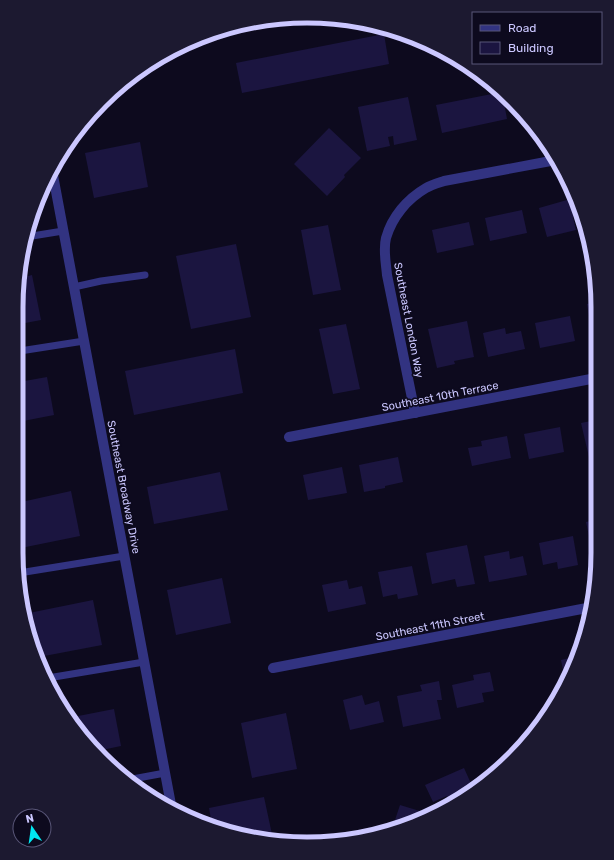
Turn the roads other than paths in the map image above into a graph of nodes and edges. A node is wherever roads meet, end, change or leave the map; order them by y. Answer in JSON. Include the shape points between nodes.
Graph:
{"nodes":[{"id":1,"x":551,"y":161,"type":"edge"},
{"id":2,"x":54,"y":178,"type":"edge"},
{"id":3,"x":63,"y":231,"type":"junction"},
{"id":4,"x":32,"y":236,"type":"edge"},
{"id":5,"x":145,"y":275,"type":"dead end"},
{"id":6,"x":74,"y":287,"type":"junction"},
{"id":7,"x":84,"y":341,"type":"junction"},
{"id":8,"x":23,"y":350,"type":"edge"},
{"id":9,"x":591,"y":379,"type":"edge"},
{"id":10,"x":415,"y":414,"type":"junction"},
{"id":11,"x":289,"y":437,"type":"dead end"},
{"id":12,"x":124,"y":556,"type":"junction"},
{"id":13,"x":24,"y":572,"type":"edge"},
{"id":14,"x":586,"y":608,"type":"edge"},
{"id":15,"x":144,"y":662,"type":"junction"},
{"id":16,"x":273,"y":668,"type":"dead end"},
{"id":17,"x":51,"y":677,"type":"edge"},
{"id":18,"x":165,"y":774,"type":"junction"},
{"id":19,"x":135,"y":779,"type":"edge"},
{"id":20,"x":170,"y":802,"type":"edge"}],
"edges":[{"from":1,"to":10,"type":"street","name":"Southeast London Way","via":[[444,181],[427,187],[410,199],[394,217],[386,238],[385,258]]},
{"from":2,"to":3,"type":"street","name":"Southeast Broadway Drive"},
{"from":3,"to":4,"type":"lane"},
{"from":3,"to":6,"type":"street","name":"Southeast Broadway Drive"},
{"from":5,"to":6,"type":"lane"},
{"from":6,"to":7,"type":"street","name":"Southeast Broadway Drive"},
{"from":7,"to":8,"type":"lane"},
{"from":7,"to":12,"type":"street","name":"Southeast Broadway Drive"},
{"from":9,"to":10,"type":"street","name":"Southeast 10th Terrace"},
{"from":10,"to":11,"type":"street","name":"Southeast 10th Terrace"},
{"from":12,"to":13,"type":"lane"},
{"from":12,"to":15,"type":"street","name":"Southeast Broadway Drive"},
{"from":14,"to":16,"type":"street","name":"Southeast 11th Street"},
{"from":15,"to":17,"type":"lane"},
{"from":15,"to":18,"type":"street","name":"Southeast Broadway Drive"},
{"from":18,"to":19,"type":"lane"},
{"from":18,"to":20,"type":"street","name":"Southeast Broadway Drive"}]}
